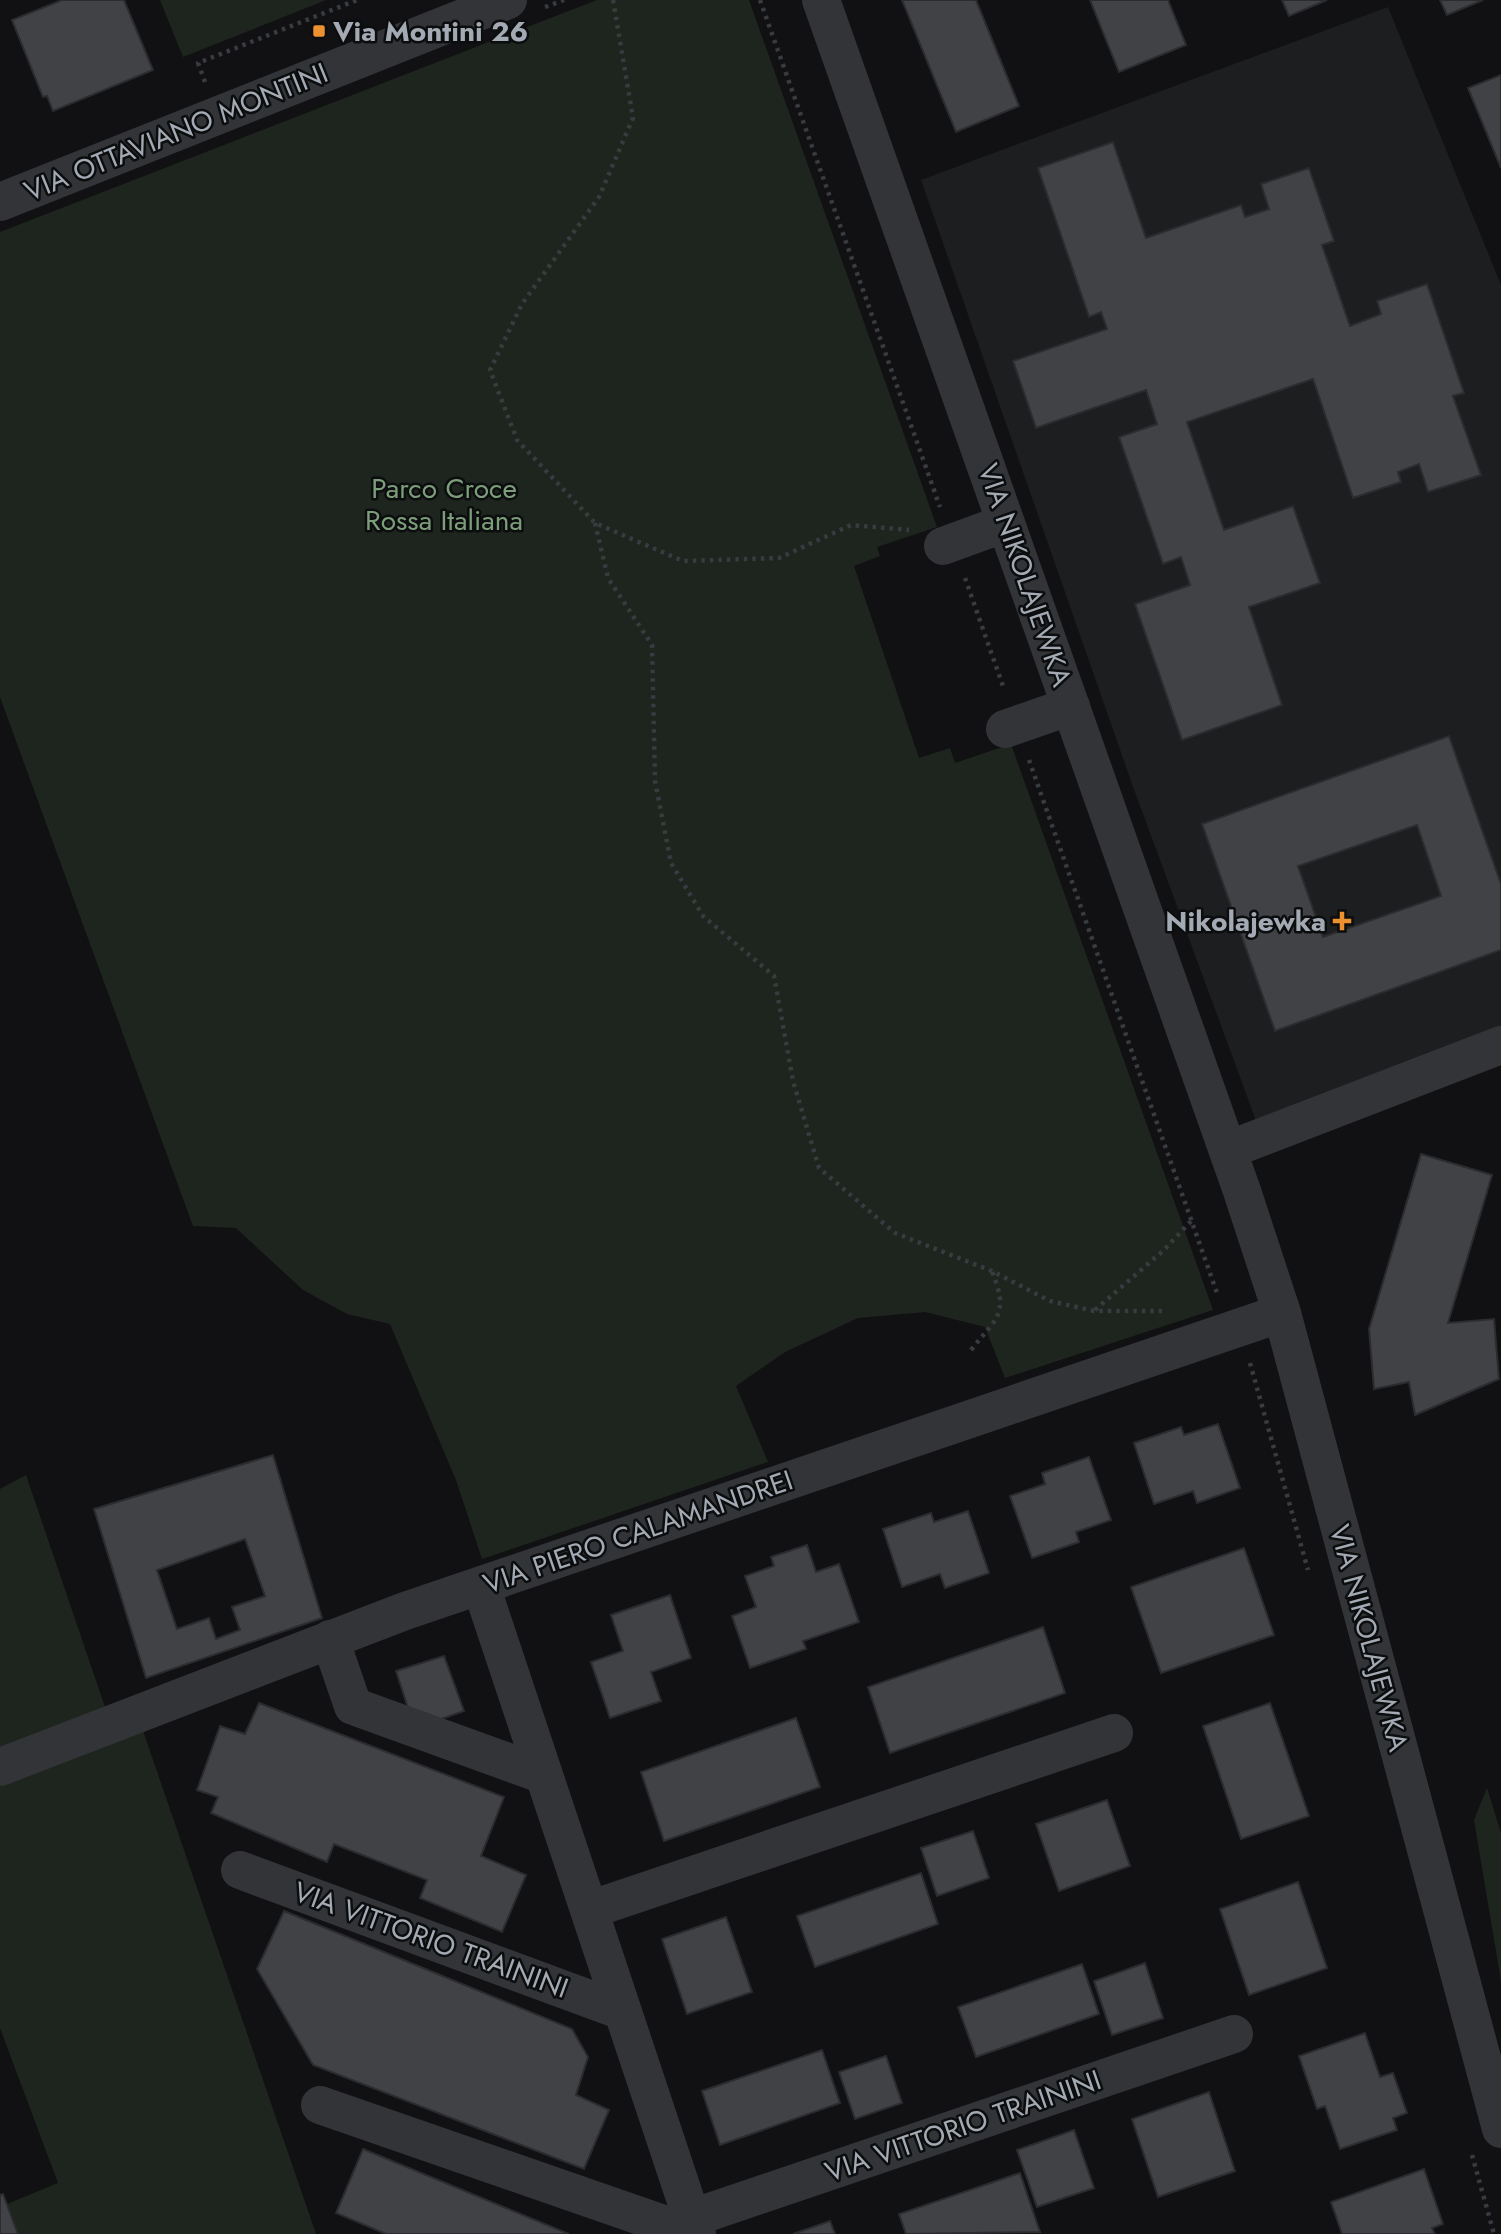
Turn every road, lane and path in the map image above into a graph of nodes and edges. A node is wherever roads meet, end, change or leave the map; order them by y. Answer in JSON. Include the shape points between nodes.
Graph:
{"nodes":[{"id":1,"x":357,"y":0,"type":"edge"},
{"id":2,"x":508,"y":0,"type":"edge"},
{"id":3,"x":613,"y":0,"type":"edge"},
{"id":4,"x":760,"y":0,"type":"edge"},
{"id":5,"x":821,"y":0,"type":"edge"},
{"id":6,"x":193,"y":87,"type":"dead end"},
{"id":7,"x":0,"y":202,"type":"edge"},
{"id":8,"x":595,"y":523,"type":"junction"},
{"id":9,"x":1006,"y":523,"type":"junction"},
{"id":10,"x":946,"y":535,"type":"junction"},
{"id":11,"x":1071,"y":706,"type":"junction"},
{"id":12,"x":1011,"y":727,"type":"junction"},
{"id":13,"x":1501,"y":1045,"type":"edge"},
{"id":14,"x":1228,"y":1150,"type":"junction"},
{"id":15,"x":1191,"y":1220,"type":"junction"},
{"id":16,"x":992,"y":1271,"type":"junction"},
{"id":17,"x":1094,"y":1311,"type":"junction"},
{"id":18,"x":1168,"y":1311,"type":"dead end"},
{"id":19,"x":1282,"y":1313,"type":"junction"},
{"id":20,"x":1228,"y":1331,"type":"junction"},
{"id":21,"x":971,"y":1350,"type":"dead end"},
{"id":22,"x":481,"y":1586,"type":"junction"},
{"id":23,"x":330,"y":1639,"type":"junction"},
{"id":24,"x":1114,"y":1733,"type":"dead end"},
{"id":25,"x":0,"y":1768,"type":"edge"},
{"id":26,"x":544,"y":1775,"type":"junction"},
{"id":27,"x":240,"y":1870,"type":"dead end"},
{"id":28,"x":589,"y":1910,"type":"junction"},
{"id":29,"x":622,"y":2011,"type":"junction"},
{"id":30,"x":1234,"y":2034,"type":"dead end"},
{"id":31,"x":320,"y":2105,"type":"dead end"},
{"id":32,"x":1501,"y":2129,"type":"edge"},
{"id":33,"x":694,"y":2229,"type":"edge"}],
"edges":[{"from":1,"to":6,"type":"path","via":[[198,63],[205,82]]},
{"from":2,"to":7,"type":"street","name":"VIA OTTAVIANO MONTINI"},
{"from":3,"to":8,"type":"path","via":[[633,118],[599,197],[522,304],[490,370],[517,440]]},
{"from":4,"to":10,"type":"path"},
{"from":5,"to":9,"type":"street","name":"VIA NIKOLAJEWKA"},
{"from":8,"to":10,"type":"path","via":[[683,561],[779,558],[851,525]]},
{"from":8,"to":16,"type":"path","via":[[608,578],[652,645],[655,781],[671,863],[703,916],[775,976],[793,1081],[819,1168],[895,1233]]},
{"from":9,"to":10,"type":"street"},
{"from":9,"to":11,"type":"street","name":"VIA NIKOLAJEWKA"},
{"from":10,"to":12,"type":"path"},
{"from":11,"to":12,"type":"street"},
{"from":11,"to":14,"type":"street","name":"VIA NIKOLAJEWKA"},
{"from":12,"to":15,"type":"path"},
{"from":13,"to":14,"type":"street"},
{"from":14,"to":19,"type":"street","name":"VIA NIKOLAJEWKA"},
{"from":15,"to":17,"type":"path"},
{"from":15,"to":20,"type":"path"},
{"from":16,"to":17,"type":"path","via":[[1050,1301]]},
{"from":16,"to":21,"type":"path","via":[[1003,1299],[998,1316]]},
{"from":17,"to":18,"type":"path"},
{"from":19,"to":20,"type":"street","name":"VIA PIERO CALAMANDREI"},
{"from":19,"to":32,"type":"street","name":"VIA NIKOLAJEWKA"},
{"from":20,"to":22,"type":"street","name":"VIA PIERO CALAMANDREI"},
{"from":22,"to":23,"type":"street","name":"VIA PIERO CALAMANDREI"},
{"from":22,"to":26,"type":"street","name":"VIA VITTORIO TRAININI"},
{"from":23,"to":25,"type":"street","name":"VIA PIERO CALAMANDREI"},
{"from":23,"to":26,"type":"street","via":[[353,1706]]},
{"from":24,"to":28,"type":"street"},
{"from":26,"to":28,"type":"street","name":"VIA VITTORIO TRAININI"},
{"from":27,"to":29,"type":"street","name":"VIA VITTORIO TRAININI"},
{"from":28,"to":29,"type":"street","name":"VIA VITTORIO TRAININI"},
{"from":29,"to":33,"type":"street","name":"VIA VITTORIO TRAININI"},
{"from":30,"to":33,"type":"street","name":"VIA VITTORIO TRAININI"},
{"from":31,"to":33,"type":"street"}]}
